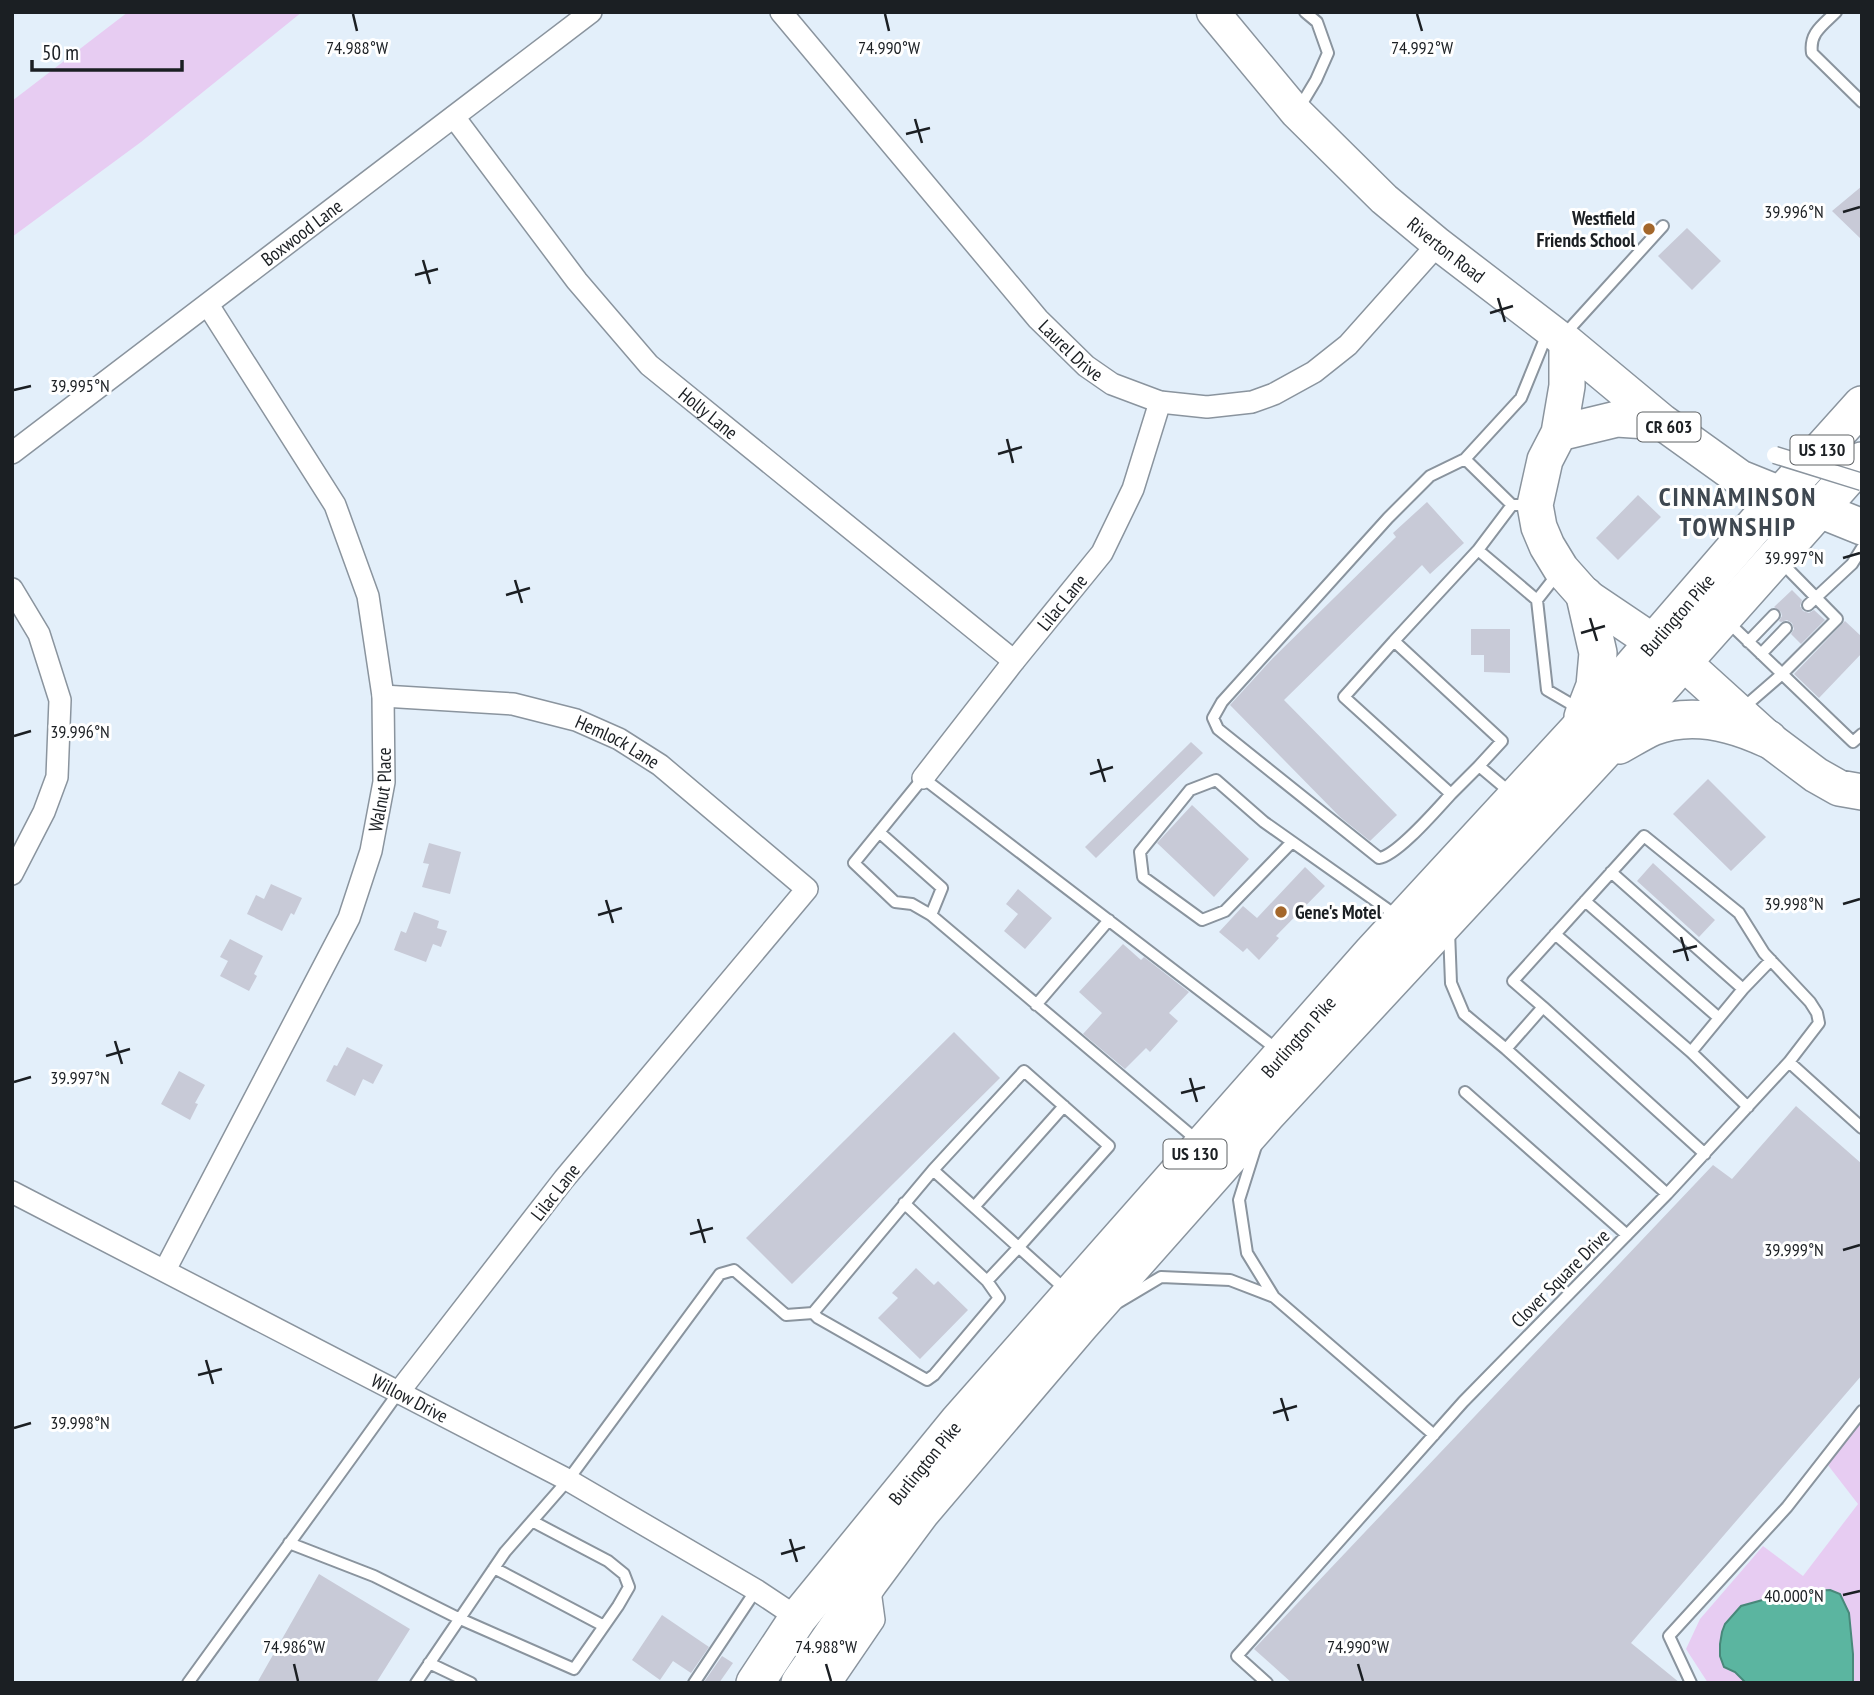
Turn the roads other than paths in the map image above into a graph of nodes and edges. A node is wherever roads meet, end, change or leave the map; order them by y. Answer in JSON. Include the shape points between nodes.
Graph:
{"nodes":[{"id":1,"x":591,"y":12,"type":"edge"},
{"id":2,"x":781,"y":12,"type":"edge"},
{"id":3,"x":1213,"y":12,"type":"edge"},
{"id":4,"x":1305,"y":12,"type":"edge"},
{"id":5,"x":1836,"y":12,"type":"edge"},
{"id":6,"x":1862,"y":102,"type":"edge"},
{"id":7,"x":1296,"y":112,"type":"junction"},
{"id":8,"x":454,"y":117,"type":"junction"},
{"id":9,"x":1663,"y":226,"type":"dead end"},
{"id":10,"x":1438,"y":244,"type":"junction"},
{"id":11,"x":208,"y":306,"type":"junction"},
{"id":12,"x":1559,"y":337,"type":"junction"},
{"id":13,"x":1160,"y":402,"type":"junction"},
{"id":14,"x":1862,"y":405,"type":"edge"},
{"id":15,"x":1662,"y":422,"type":"junction"},
{"id":16,"x":1559,"y":433,"type":"junction"},
{"id":17,"x":12,"y":453,"type":"edge"},
{"id":18,"x":1775,"y":455,"type":"dead end"},
{"id":19,"x":1465,"y":459,"type":"junction"},
{"id":20,"x":1862,"y":461,"type":"edge"},
{"id":21,"x":1862,"y":482,"type":"edge"},
{"id":22,"x":1781,"y":495,"type":"junction"},
{"id":23,"x":1523,"y":505,"type":"junction"},
{"id":24,"x":1819,"y":509,"type":"junction"},
{"id":25,"x":1862,"y":527,"type":"edge"},
{"id":26,"x":1862,"y":548,"type":"edge"},
{"id":27,"x":1478,"y":550,"type":"junction"},
{"id":28,"x":1776,"y":557,"type":"junction"},
{"id":29,"x":1560,"y":569,"type":"junction"},
{"id":30,"x":12,"y":589,"type":"edge"},
{"id":31,"x":1585,"y":596,"type":"junction"},
{"id":32,"x":1537,"y":600,"type":"junction"},
{"id":33,"x":1812,"y":601,"type":"junction"},
{"id":34,"x":1774,"y":615,"type":"dead end"},
{"id":35,"x":1786,"y":628,"type":"dead end"},
{"id":36,"x":1735,"y":630,"type":"junction"},
{"id":37,"x":1394,"y":641,"type":"junction"},
{"id":38,"x":1669,"y":652,"type":"junction"},
{"id":39,"x":1760,"y":654,"type":"junction"},
{"id":40,"x":1014,"y":661,"type":"junction"},
{"id":41,"x":1781,"y":675,"type":"junction"},
{"id":42,"x":383,"y":696,"type":"junction"},
{"id":43,"x":1738,"y":712,"type":"junction"},
{"id":44,"x":1862,"y":734,"type":"edge"},
{"id":45,"x":1768,"y":739,"type":"junction"},
{"id":46,"x":1589,"y":742,"type":"junction"},
{"id":47,"x":1479,"y":766,"type":"junction"},
{"id":48,"x":923,"y":778,"type":"junction"},
{"id":49,"x":1862,"y":792,"type":"edge"},
{"id":50,"x":1451,"y":794,"type":"junction"},
{"id":51,"x":1516,"y":797,"type":"junction"},
{"id":52,"x":879,"y":832,"type":"junction"},
{"id":53,"x":1292,"y":842,"type":"junction"},
{"id":54,"x":1611,"y":872,"type":"junction"},
{"id":55,"x":12,"y":874,"type":"edge"},
{"id":56,"x":807,"y":889,"type":"joint"},
{"id":57,"x":1585,"y":901,"type":"junction"},
{"id":58,"x":931,"y":915,"type":"junction"},
{"id":59,"x":1448,"y":919,"type":"junction"},
{"id":60,"x":1110,"y":920,"type":"junction"},
{"id":61,"x":1402,"y":920,"type":"junction"},
{"id":62,"x":1555,"y":934,"type":"junction"},
{"id":63,"x":1771,"y":960,"type":"junction"},
{"id":64,"x":1743,"y":989,"type":"junction"},
{"id":65,"x":1036,"y":1005,"type":"junction"},
{"id":66,"x":1543,"y":1007,"type":"junction"},
{"id":67,"x":1719,"y":1018,"type":"junction"},
{"id":68,"x":1506,"y":1049,"type":"junction"},
{"id":69,"x":1690,"y":1052,"type":"junction"},
{"id":70,"x":1283,"y":1054,"type":"junction"},
{"id":71,"x":1789,"y":1062,"type":"junction"},
{"id":72,"x":1465,"y":1092,"type":"dead end"},
{"id":73,"x":1064,"y":1106,"type":"junction"},
{"id":74,"x":1748,"y":1107,"type":"junction"},
{"id":75,"x":1266,"y":1115,"type":"junction"},
{"id":76,"x":1862,"y":1128,"type":"edge"},
{"id":77,"x":1203,"y":1145,"type":"junction"},
{"id":78,"x":1705,"y":1154,"type":"junction"},
{"id":79,"x":933,"y":1170,"type":"junction"},
{"id":80,"x":12,"y":1192,"type":"edge"},
{"id":81,"x":1667,"y":1194,"type":"junction"},
{"id":82,"x":904,"y":1203,"type":"junction"},
{"id":83,"x":974,"y":1207,"type":"junction"},
{"id":84,"x":1628,"y":1235,"type":"junction"},
{"id":85,"x":1018,"y":1248,"type":"junction"},
{"id":86,"x":165,"y":1270,"type":"junction"},
{"id":87,"x":987,"y":1281,"type":"junction"},
{"id":88,"x":1274,"y":1297,"type":"junction"},
{"id":89,"x":1075,"y":1310,"type":"junction"},
{"id":90,"x":813,"y":1313,"type":"junction"},
{"id":91,"x":398,"y":1393,"type":"junction"},
{"id":92,"x":1862,"y":1411,"type":"edge"},
{"id":93,"x":1434,"y":1435,"type":"junction"},
{"id":94,"x":568,"y":1480,"type":"junction"},
{"id":95,"x":532,"y":1521,"type":"junction"},
{"id":96,"x":289,"y":1543,"type":"junction"},
{"id":97,"x":494,"y":1568,"type":"junction"},
{"id":98,"x":869,"y":1582,"type":"junction"},
{"id":99,"x":756,"y":1590,"type":"junction"},
{"id":100,"x":458,"y":1618,"type":"junction"},
{"id":101,"x":798,"y":1618,"type":"junction"},
{"id":102,"x":604,"y":1626,"type":"junction"},
{"id":103,"x":429,"y":1662,"type":"junction"},
{"id":104,"x":188,"y":1683,"type":"edge"},
{"id":105,"x":416,"y":1683,"type":"edge"},
{"id":106,"x":471,"y":1683,"type":"edge"},
{"id":107,"x":694,"y":1683,"type":"edge"},
{"id":108,"x":755,"y":1683,"type":"edge"},
{"id":109,"x":800,"y":1683,"type":"edge"},
{"id":110,"x":831,"y":1683,"type":"edge"},
{"id":111,"x":1267,"y":1683,"type":"edge"},
{"id":112,"x":1691,"y":1683,"type":"edge"}],
"edges":[{"from":1,"to":8,"type":"street","name":"Boxwood Lane"},
{"from":2,"to":13,"type":"street","name":"Laurel Drive","via":[[1038,319],[1086,366],[1112,384]]},
{"from":3,"to":7,"type":"main road","name":"Riverton Road","number":"CR 603"},
{"from":4,"to":7,"type":"lane","via":[[1317,22],[1328,53]]},
{"from":5,"to":6,"type":"lane","via":[[1814,33],[1812,53]]},
{"from":7,"to":10,"type":"main road","name":"Riverton Road","number":"CR 603","via":[[1384,199]]},
{"from":8,"to":11,"type":"street","name":"Boxwood Lane"},
{"from":8,"to":40,"type":"street","name":"Holly Lane","via":[[577,281],[649,365]]},
{"from":9,"to":12,"type":"lane"},
{"from":10,"to":12,"type":"main road","name":"Riverton Road","number":"CR 603"},
{"from":10,"to":13,"type":"street","name":"Laurel Drive","via":[[1348,345],[1314,372],[1252,402],[1208,407]]},
{"from":11,"to":17,"type":"street","name":"Boxwood Lane"},
{"from":11,"to":42,"type":"street","name":"Walnut Place","via":[[335,505],[368,596]]},
{"from":12,"to":15,"type":"main road","name":"Riverton Road","number":"CR 603"},
{"from":12,"to":16,"type":"main road","via":[[1567,386]]},
{"from":12,"to":19,"type":"lane","via":[[1521,398]]},
{"from":13,"to":40,"type":"street","name":"Lilac Lane","via":[[1133,489],[1102,553]]},
{"from":14,"to":22,"type":"highway","name":"Burlington Pike","number":"US 130"},
{"from":15,"to":16,"type":"main road","via":[[1617,419]]},
{"from":15,"to":22,"type":"main road","name":"Riverton Road","number":"CR 603","via":[[1740,478]]},
{"from":16,"to":23,"type":"main road"},
{"from":18,"to":21,"type":"street","bridge":true},
{"from":19,"to":23,"type":"lane"},
{"from":19,"to":50,"type":"lane","via":[[1430,477],[1388,519],[1222,702],[1213,718],[1218,729],[1379,858],[1396,850]]},
{"from":20,"to":24,"type":"highway","name":"Burlington Pike","number":"US 130"},
{"from":22,"to":24,"type":"main road","name":"Riverton Road","number":"CR 603"},
{"from":22,"to":38,"type":"highway","name":"Burlington Pike","number":"US 130"},
{"from":23,"to":27,"type":"lane"},
{"from":23,"to":29,"type":"main road"},
{"from":24,"to":25,"type":"main road","name":"Riverton Road","number":"CR 603"},
{"from":24,"to":28,"type":"highway","name":"Burlington Pike","number":"US 130"},
{"from":26,"to":33,"type":"lane","via":[[1852,564]]},
{"from":27,"to":32,"type":"lane"},
{"from":27,"to":37,"type":"lane"},
{"from":28,"to":33,"type":"lane"},
{"from":28,"to":36,"type":"highway","name":"Burlington Pike","number":"US 130"},
{"from":29,"to":31,"type":"main road"},
{"from":29,"to":32,"type":"lane"},
{"from":30,"to":55,"type":"street","via":[[39,634],[60,700],[57,777]]},
{"from":31,"to":38,"type":"main road"},
{"from":31,"to":46,"type":"highway","via":[[1598,653]]},
{"from":32,"to":46,"type":"lane","via":[[1547,690],[1571,705]]},
{"from":33,"to":41,"type":"lane","via":[[1838,619]]},
{"from":34,"to":36,"type":"lane"},
{"from":35,"to":39,"type":"lane"},
{"from":36,"to":38,"type":"highway","name":"Burlington Pike","number":"US 130"},
{"from":36,"to":39,"type":"lane"},
{"from":37,"to":47,"type":"lane","via":[[1502,741]]},
{"from":37,"to":50,"type":"lane","via":[[1344,697]]},
{"from":38,"to":43,"type":"main road"},
{"from":38,"to":46,"type":"highway","name":"Burlington Pike","number":"US 130"},
{"from":39,"to":41,"type":"lane"},
{"from":40,"to":48,"type":"street","name":"Lilac Lane"},
{"from":41,"to":43,"type":"lane"},
{"from":41,"to":44,"type":"lane","via":[[1853,742]]},
{"from":42,"to":56,"type":"street","name":"Hemlock Lane","via":[[513,704],[576,720],[619,739],[660,765]]},
{"from":42,"to":86,"type":"street","name":"Walnut Place","via":[[384,782],[371,851],[349,919]]},
{"from":43,"to":45,"type":"main road"},
{"from":45,"to":46,"type":"highway","via":[[1741,726],[1684,719]]},
{"from":45,"to":49,"type":"main road","via":[[1839,789]]},
{"from":46,"to":51,"type":"highway","name":"Burlington Pike","number":"US 130"},
{"from":46,"to":59,"type":"highway","name":"Burlington Pike","number":"US 130"},
{"from":47,"to":50,"type":"lane"},
{"from":47,"to":51,"type":"lane"},
{"from":48,"to":52,"type":"lane"},
{"from":48,"to":60,"type":"lane"},
{"from":51,"to":61,"type":"highway","name":"Burlington Pike","number":"US 130"},
{"from":52,"to":58,"type":"lane","via":[[942,888]]},
{"from":52,"to":58,"type":"lane","via":[[854,863],[895,901]]},
{"from":53,"to":53,"type":"lane","via":[[1216,780],[1190,790],[1140,852],[1143,877],[1202,920],[1225,911]]},
{"from":53,"to":61,"type":"lane"},
{"from":54,"to":57,"type":"lane"},
{"from":54,"to":63,"type":"lane","via":[[1644,836],[1739,913]]},
{"from":54,"to":64,"type":"lane"},
{"from":56,"to":91,"type":"street","name":"Lilac Lane","via":[[564,1179]]},
{"from":57,"to":62,"type":"lane"},
{"from":57,"to":67,"type":"lane"},
{"from":58,"to":65,"type":"lane"},
{"from":59,"to":68,"type":"lane","via":[[1451,983],[1464,1014]]},
{"from":59,"to":75,"type":"highway","name":"Burlington Pike","number":"US 130"},
{"from":60,"to":65,"type":"lane"},
{"from":60,"to":70,"type":"lane"},
{"from":61,"to":70,"type":"highway","name":"Burlington Pike","number":"US 130"},
{"from":62,"to":66,"type":"lane","via":[[1513,981]]},
{"from":62,"to":69,"type":"lane"},
{"from":63,"to":64,"type":"lane"},
{"from":63,"to":71,"type":"lane","name":"Clover Square Drive","via":[[1810,1002],[1819,1023]]},
{"from":64,"to":67,"type":"lane"},
{"from":65,"to":77,"type":"lane"},
{"from":66,"to":68,"type":"lane"},
{"from":66,"to":78,"type":"lane"},
{"from":67,"to":69,"type":"lane"},
{"from":68,"to":81,"type":"lane"},
{"from":69,"to":74,"type":"lane"},
{"from":70,"to":77,"type":"highway","name":"Burlington Pike","number":"US 130"},
{"from":71,"to":74,"type":"lane","name":"Clover Square Drive"},
{"from":71,"to":76,"type":"lane"},
{"from":72,"to":84,"type":"lane"},
{"from":73,"to":79,"type":"lane","via":[[1024,1071]]},
{"from":73,"to":83,"type":"lane"},
{"from":73,"to":85,"type":"lane","via":[[1110,1146]]},
{"from":74,"to":78,"type":"lane","name":"Clover Square Drive"},
{"from":75,"to":88,"type":"lane","via":[[1239,1200],[1247,1253]]},
{"from":75,"to":89,"type":"highway","name":"Burlington Pike","number":"US 130"},
{"from":77,"to":89,"type":"highway","name":"Burlington Pike","number":"US 130"},
{"from":78,"to":81,"type":"lane","name":"Clover Square Drive"},
{"from":79,"to":82,"type":"lane"},
{"from":79,"to":83,"type":"lane"},
{"from":80,"to":86,"type":"street","name":"Willow Drive"},
{"from":81,"to":84,"type":"lane","name":"Clover Square Drive"},
{"from":82,"to":87,"type":"lane"},
{"from":82,"to":90,"type":"lane"},
{"from":83,"to":85,"type":"lane"},
{"from":84,"to":93,"type":"lane","name":"Clover Square Drive"},
{"from":85,"to":87,"type":"lane"},
{"from":85,"to":89,"type":"lane"},
{"from":86,"to":91,"type":"street","name":"Willow Drive"},
{"from":87,"to":90,"type":"lane","via":[[999,1298],[927,1380]]},
{"from":88,"to":89,"type":"lane","via":[[1230,1280],[1161,1278]]},
{"from":88,"to":93,"type":"lane"},
{"from":89,"to":98,"type":"highway","name":"Burlington Pike","number":"US 130"},
{"from":89,"to":101,"type":"highway","name":"Burlington Pike","number":"US 130","via":[[951,1431]]},
{"from":90,"to":94,"type":"lane","via":[[786,1315],[734,1270],[720,1274]]},
{"from":91,"to":94,"type":"street","name":"Willow Drive"},
{"from":91,"to":96,"type":"lane","name":"Lilac Lane"},
{"from":92,"to":112,"type":"lane","via":[[1787,1507],[1669,1636]]},
{"from":93,"to":111,"type":"lane","name":"Clover Square Drive","via":[[1237,1656]]},
{"from":94,"to":95,"type":"lane"},
{"from":94,"to":99,"type":"street","name":"Willow Drive"},
{"from":95,"to":97,"type":"lane"},
{"from":95,"to":102,"type":"lane","via":[[624,1574],[629,1587]]},
{"from":96,"to":100,"type":"lane","via":[[374,1576]]},
{"from":96,"to":104,"type":"lane","name":"Lilac Lane"},
{"from":97,"to":100,"type":"lane"},
{"from":97,"to":102,"type":"lane"},
{"from":98,"to":109,"type":"highway","name":"Burlington Pike","number":"US 130"},
{"from":98,"to":110,"type":"street","via":[[874,1620]]},
{"from":99,"to":101,"type":"street","name":"Willow Drive"},
{"from":99,"to":107,"type":"lane"},
{"from":100,"to":102,"type":"lane","via":[[574,1669]]},
{"from":100,"to":103,"type":"lane"},
{"from":101,"to":108,"type":"highway","name":"Burlington Pike","number":"US 130"},
{"from":103,"to":105,"type":"lane"},
{"from":103,"to":106,"type":"lane"}]}
